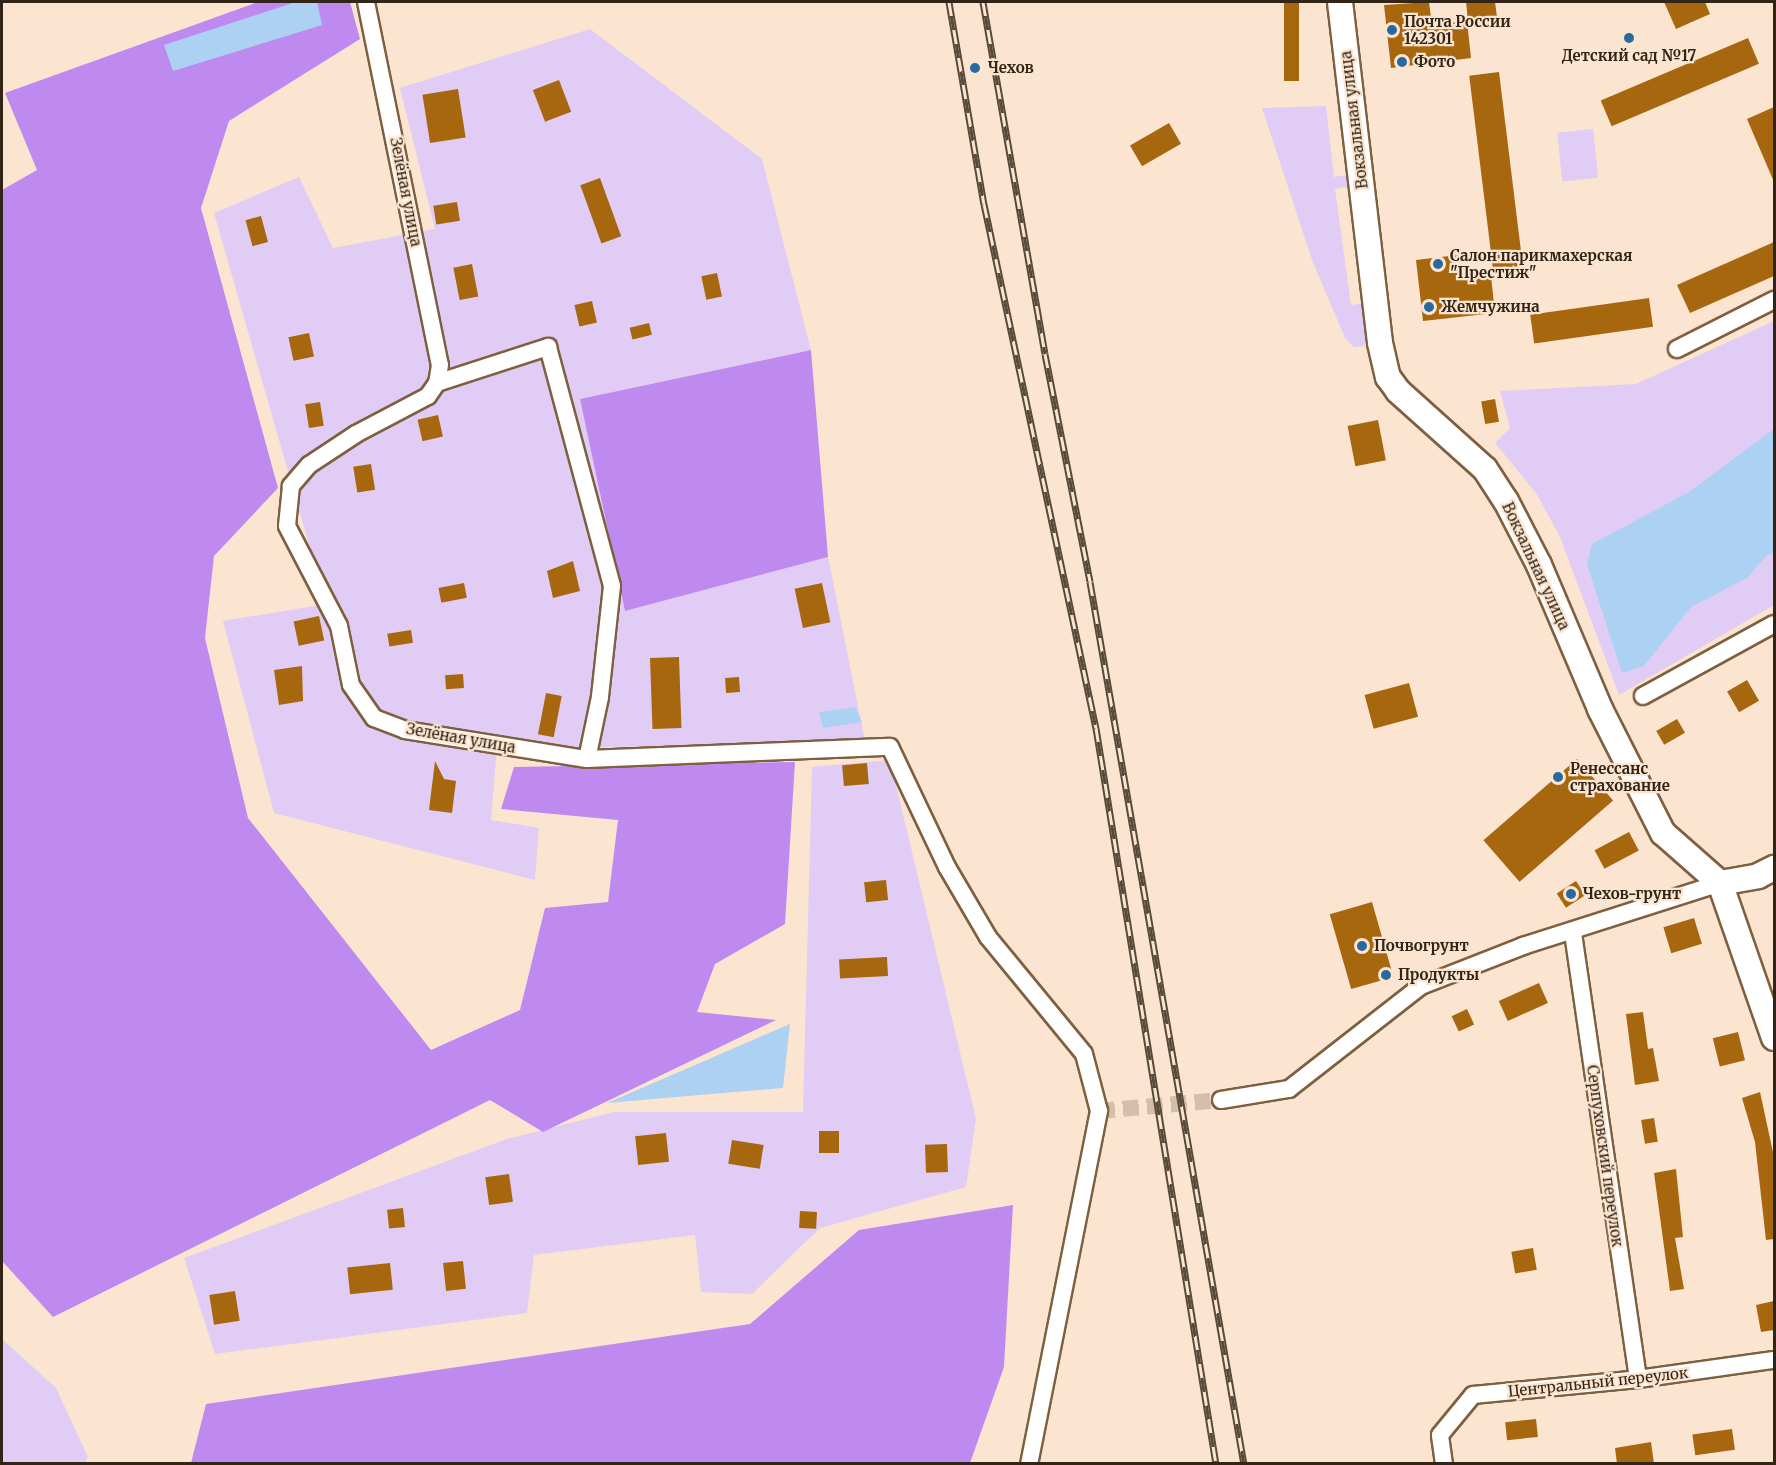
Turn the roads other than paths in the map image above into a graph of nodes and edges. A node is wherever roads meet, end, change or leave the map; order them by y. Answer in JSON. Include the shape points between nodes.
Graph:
{"nodes":[{"id":1,"x":366,"y":2,"type":"edge"},
{"id":2,"x":1340,"y":2,"type":"edge"},
{"id":3,"x":1774,"y":300,"type":"edge"},
{"id":4,"x":1677,"y":349,"type":"dead end"},
{"id":5,"x":437,"y":383,"type":"junction"},
{"id":6,"x":1774,"y":624,"type":"edge"},
{"id":7,"x":1643,"y":696,"type":"dead end"},
{"id":8,"x":587,"y":759,"type":"junction"},
{"id":9,"x":1774,"y":868,"type":"edge"},
{"id":10,"x":1720,"y":883,"type":"junction"},
{"id":11,"x":1573,"y":933,"type":"junction"},
{"id":12,"x":1774,"y":1038,"type":"edge"},
{"id":13,"x":1221,"y":1100,"type":"tunnel mouth"},
{"id":14,"x":1774,"y":1360,"type":"edge"},
{"id":15,"x":1638,"y":1379,"type":"junction"},
{"id":16,"x":1029,"y":1464,"type":"edge"},
{"id":17,"x":1444,"y":1464,"type":"edge"}],
"edges":[{"from":1,"to":5,"type":"street","name":"Зелёная улица","via":[[440,365]]},
{"from":2,"to":10,"type":"street","name":"Вокзальная улица","via":[[1380,343],[1388,377],[1398,391],[1485,469],[1506,501],[1539,565],[1600,710],[1663,832]]},
{"from":3,"to":4,"type":"street"},
{"from":5,"to":8,"type":"street","name":"Зелёная улица","via":[[548,347],[612,586],[600,697]]},
{"from":5,"to":8,"type":"street","name":"Зелёная улица","via":[[428,396],[356,434],[309,465],[291,486],[288,526],[339,626],[351,685],[374,718],[405,730]]},
{"from":6,"to":7,"type":"street"},
{"from":8,"to":16,"type":"street","name":"Зелёная улица","via":[[890,747],[947,867],[988,937],[1084,1053],[1099,1111]]},
{"from":9,"to":10,"type":"street","via":[[1758,876]]},
{"from":10,"to":11,"type":"street"},
{"from":10,"to":12,"type":"street"},
{"from":11,"to":13,"type":"street","via":[[1523,946],[1421,986],[1290,1089]]},
{"from":11,"to":15,"type":"street","name":"Серпуховский переулок"},
{"from":14,"to":15,"type":"street","name":"Центральный переулок"},
{"from":15,"to":17,"type":"street","name":"Центральный переулок","via":[[1473,1395],[1440,1435]]}]}
